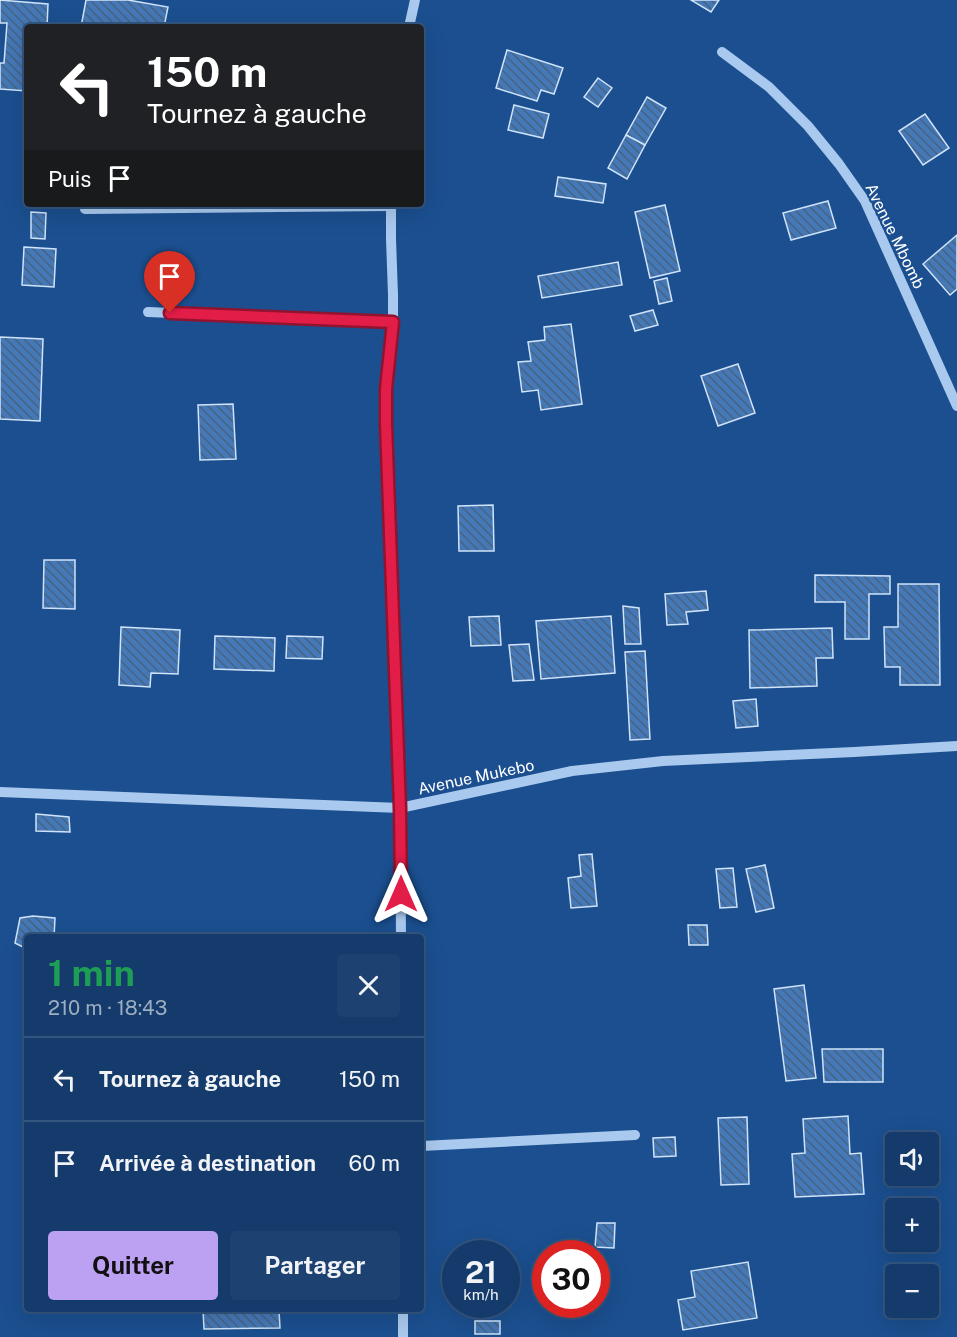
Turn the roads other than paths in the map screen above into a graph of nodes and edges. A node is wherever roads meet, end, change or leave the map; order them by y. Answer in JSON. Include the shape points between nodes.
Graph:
{"nodes":[{"id":1,"x":415,"y":0,"type":"edge"},
{"id":2,"x":410,"y":24,"type":"edge"},
{"id":3,"x":722,"y":52,"type":"dead end"},
{"id":4,"x":238,"y":207,"type":"edge"},
{"id":5,"x":391,"y":207,"type":"edge"},
{"id":6,"x":85,"y":209,"type":"dead end"},
{"id":7,"x":148,"y":312,"type":"dead end"},
{"id":8,"x":393,"y":322,"type":"junction"},
{"id":9,"x":957,"y":406,"type":"edge"},
{"id":10,"x":957,"y":746,"type":"edge"},
{"id":11,"x":0,"y":792,"type":"edge"},
{"id":12,"x":400,"y":808,"type":"junction"},
{"id":13,"x":401,"y":934,"type":"edge"},
{"id":14,"x":635,"y":1135,"type":"dead end"},
{"id":15,"x":424,"y":1146,"type":"edge"},
{"id":16,"x":403,"y":1312,"type":"edge"},
{"id":17,"x":403,"y":1337,"type":"edge"}],
"edges":[{"from":1,"to":2,"type":"street"},
{"from":3,"to":9,"type":"street","name":"Avenue Mbomb","via":[[769,87],[808,126],[865,201]]},
{"from":4,"to":6,"type":"street"},
{"from":5,"to":8,"type":"street"},
{"from":7,"to":8,"type":"street"},
{"from":8,"to":12,"type":"street","via":[[386,424]]},
{"from":10,"to":12,"type":"street","name":"Avenue Mukebo","via":[[663,761],[572,771]]},
{"from":11,"to":12,"type":"street","name":"Avenue Mukebo"},
{"from":12,"to":13,"type":"street"},
{"from":14,"to":15,"type":"street"},
{"from":16,"to":17,"type":"street"}]}
